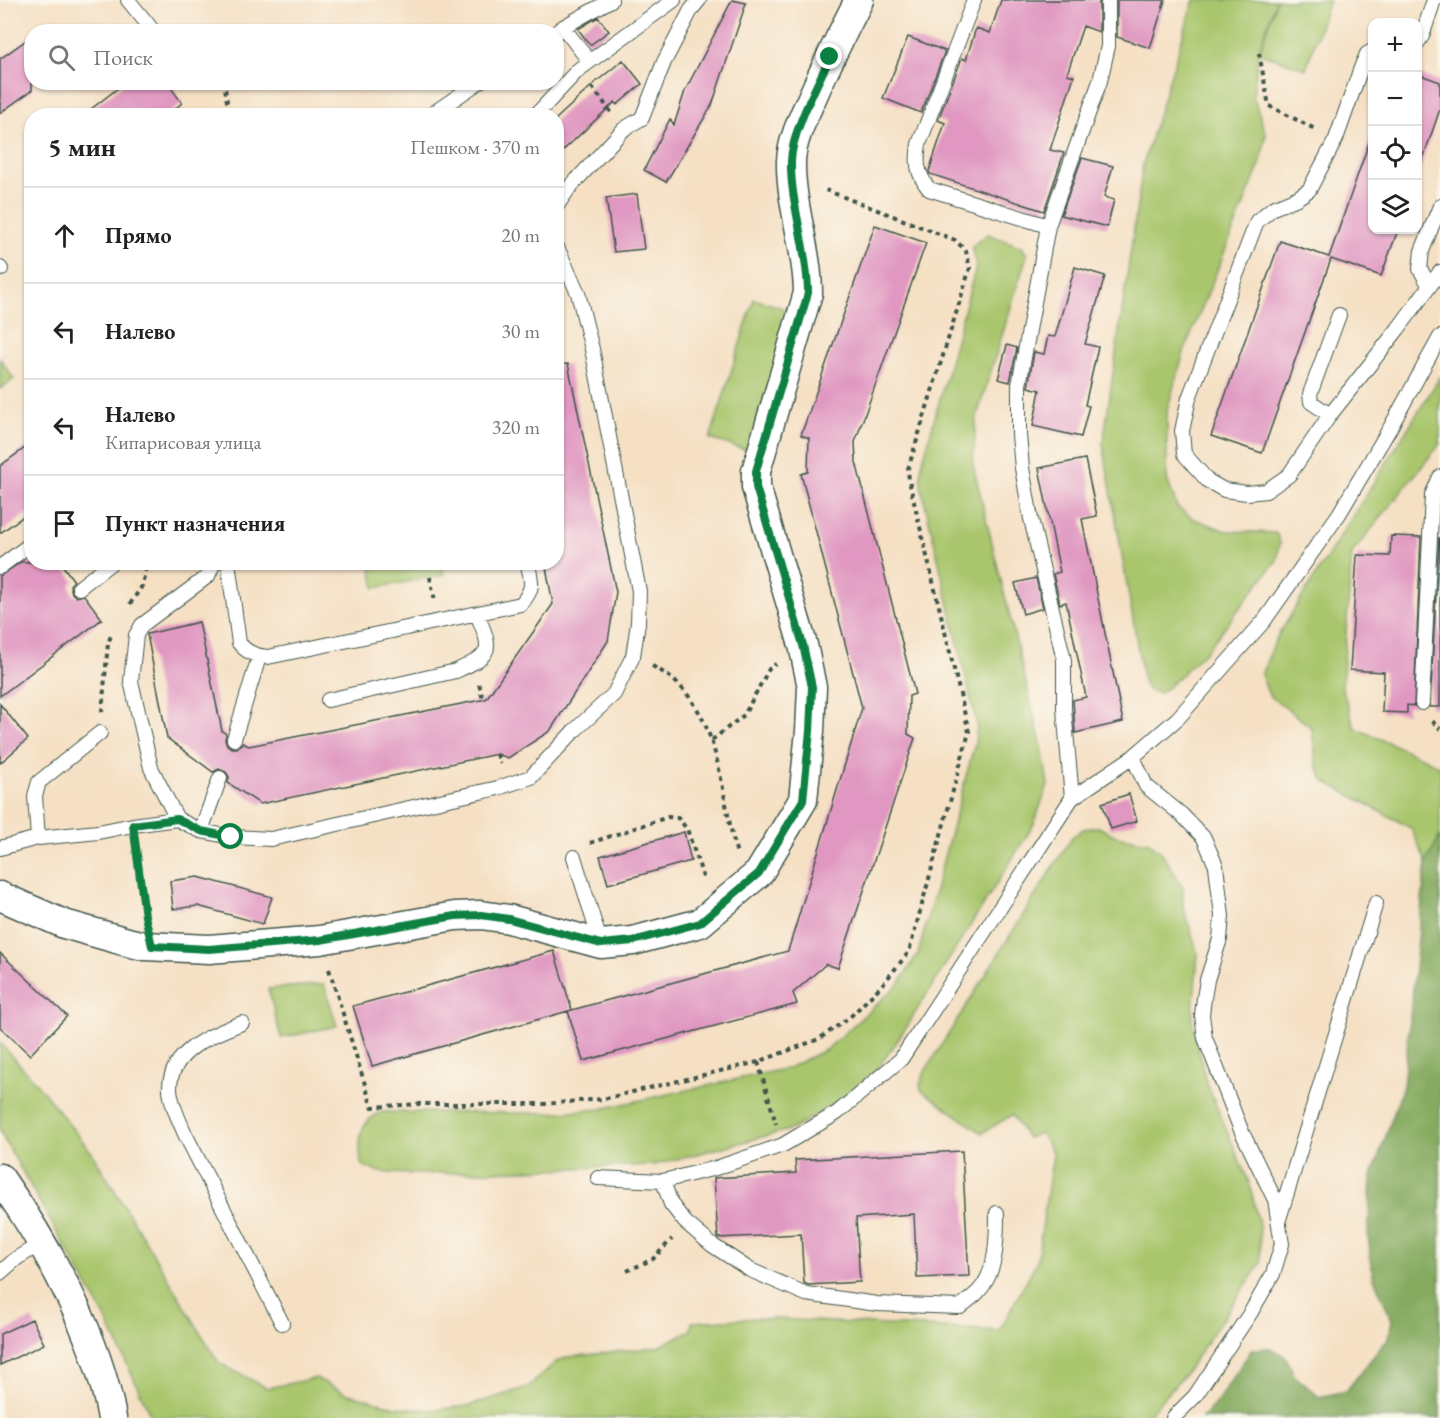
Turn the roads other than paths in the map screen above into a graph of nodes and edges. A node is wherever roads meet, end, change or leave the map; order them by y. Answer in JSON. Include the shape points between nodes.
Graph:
{"nodes":[{"id":1,"x":128,"y":0,"type":"edge"},
{"id":2,"x":611,"y":0,"type":"edge"},
{"id":3,"x":674,"y":0,"type":"edge"},
{"id":4,"x":699,"y":0,"type":"edge"},
{"id":5,"x":859,"y":0,"type":"edge"},
{"id":6,"x":974,"y":0,"type":"edge"},
{"id":7,"x":1108,"y":0,"type":"edge"},
{"id":8,"x":1434,"y":0,"type":"edge"},
{"id":9,"x":147,"y":24,"type":"edge"},
{"id":10,"x":564,"y":27,"type":"edge"},
{"id":11,"x":564,"y":35,"type":"edge"},
{"id":12,"x":1422,"y":36,"type":"edge"},
{"id":13,"x":1368,"y":53,"type":"edge"},
{"id":14,"x":584,"y":65,"type":"junction"},
{"id":15,"x":564,"y":86,"type":"edge"},
{"id":16,"x":468,"y":90,"type":"edge"},
{"id":17,"x":560,"y":90,"type":"edge"},
{"id":18,"x":441,"y":108,"type":"edge"},
{"id":19,"x":543,"y":108,"type":"edge"},
{"id":20,"x":564,"y":195,"type":"edge"},
{"id":21,"x":1440,"y":206,"type":"edge"},
{"id":22,"x":1048,"y":226,"type":"junction"},
{"id":23,"x":564,"y":262,"type":"edge"},
{"id":24,"x":1440,"y":272,"type":"edge"},
{"id":25,"x":1429,"y":285,"type":"junction"},
{"id":26,"x":1339,"y":315,"type":"dead end"},
{"id":27,"x":1440,"y":337,"type":"edge"},
{"id":28,"x":1330,"y":415,"type":"junction"},
{"id":29,"x":1440,"y":477,"type":"edge"},
{"id":30,"x":24,"y":549,"type":"edge"},
{"id":31,"x":0,"y":567,"type":"edge"},
{"id":32,"x":102,"y":570,"type":"edge"},
{"id":33,"x":211,"y":570,"type":"edge"},
{"id":34,"x":229,"y":570,"type":"edge"},
{"id":35,"x":529,"y":570,"type":"edge"},
{"id":36,"x":79,"y":588,"type":"dead end"},
{"id":37,"x":477,"y":614,"type":"junction"},
{"id":38,"x":259,"y":657,"type":"junction"},
{"id":39,"x":328,"y":700,"type":"dead end"},
{"id":40,"x":1422,"y":703,"type":"dead end"},
{"id":41,"x":100,"y":733,"type":"dead end"},
{"id":42,"x":234,"y":739,"type":"dead end"},
{"id":43,"x":1133,"y":757,"type":"junction"},
{"id":44,"x":220,"y":778,"type":"dead end"},
{"id":45,"x":1072,"y":798,"type":"junction"},
{"id":46,"x":177,"y":819,"type":"junction"},
{"id":47,"x":201,"y":831,"type":"junction"},
{"id":48,"x":38,"y":838,"type":"junction"},
{"id":49,"x":0,"y":848,"type":"edge"},
{"id":50,"x":574,"y":857,"type":"road end"},
{"id":51,"x":0,"y":896,"type":"edge"},
{"id":52,"x":1376,"y":903,"type":"dead end"},
{"id":53,"x":601,"y":944,"type":"junction"},
{"id":54,"x":242,"y":1023,"type":"dead end"},
{"id":55,"x":597,"y":1178,"type":"dead end"},
{"id":56,"x":663,"y":1181,"type":"junction"},
{"id":57,"x":2,"y":1186,"type":"edge"},
{"id":58,"x":997,"y":1213,"type":"dead end"},
{"id":59,"x":1278,"y":1221,"type":"junction"},
{"id":60,"x":42,"y":1243,"type":"junction"},
{"id":61,"x":0,"y":1273,"type":"edge"},
{"id":62,"x":282,"y":1323,"type":"dead end"},
{"id":63,"x":112,"y":1418,"type":"edge"},
{"id":64,"x":1173,"y":1418,"type":"edge"}],
"edges":[{"from":1,"to":9,"type":"lane"},
{"from":2,"to":10,"type":"lane"},
{"from":3,"to":14,"type":"lane"},
{"from":4,"to":20,"type":"lane","via":[[664,62],[642,118],[624,129]]},
{"from":5,"to":53,"type":"street","via":[[799,127],[791,159],[808,293],[756,471],[756,487],[812,687],[803,800],[759,873],[700,923],[633,941]]},
{"from":6,"to":22,"type":"lane","via":[[919,144],[917,169],[928,189]]},
{"from":7,"to":22,"type":"lane","via":[[1108,46],[1100,81]]},
{"from":8,"to":12,"type":"lane"},
{"from":11,"to":14,"type":"lane"},
{"from":13,"to":28,"type":"lane","via":[[1331,149],[1309,190],[1257,221],[1189,398],[1182,430],[1184,454],[1208,480],[1224,490],[1266,491],[1289,475]]},
{"from":14,"to":15,"type":"lane"},
{"from":16,"to":18,"type":"lane"},
{"from":17,"to":19,"type":"lane"},
{"from":21,"to":25,"type":"lane","via":[[1422,251],[1420,269]]},
{"from":22,"to":45,"type":"lane","via":[[1019,385],[1019,435],[1031,519],[1064,660]]},
{"from":23,"to":47,"type":"lane","via":[[578,293],[592,349],[639,591],[633,656],[614,694],[531,777],[498,788],[271,839]]},
{"from":24,"to":25,"type":"lane"},
{"from":25,"to":28,"type":"lane"},
{"from":26,"to":28,"type":"lane","via":[[1310,394],[1311,402]]},
{"from":27,"to":43,"type":"lane","via":[[1339,514],[1264,621],[1178,718]]},
{"from":29,"to":40,"type":"lane","via":[[1432,495]]},
{"from":30,"to":31,"type":"lane"},
{"from":32,"to":36,"type":"lane"},
{"from":33,"to":46,"type":"lane","via":[[208,576],[141,625],[133,650],[131,681],[151,768]]},
{"from":34,"to":38,"type":"lane","via":[[239,643]]},
{"from":35,"to":37,"type":"lane","via":[[532,584],[521,603]]},
{"from":37,"to":38,"type":"lane"},
{"from":37,"to":39,"type":"lane","via":[[488,639],[484,656],[474,663],[456,671]]},
{"from":38,"to":42,"type":"lane"},
{"from":41,"to":48,"type":"lane","via":[[39,782],[34,796]]},
{"from":43,"to":45,"type":"lane"},
{"from":43,"to":59,"type":"lane","via":[[1146,786],[1204,838],[1216,866],[1222,916],[1220,939],[1203,998],[1205,1038],[1241,1130],[1275,1200]]},
{"from":44,"to":47,"type":"lane"},
{"from":45,"to":56,"type":"lane","via":[[901,1059],[837,1113],[783,1145]]},
{"from":46,"to":47,"type":"lane"},
{"from":46,"to":48,"type":"lane"},
{"from":48,"to":49,"type":"lane"},
{"from":50,"to":53,"type":"lane"},
{"from":51,"to":53,"type":"street","via":[[64,924],[149,946],[209,949],[320,940],[455,916],[481,915]]},
{"from":52,"to":59,"type":"lane"},
{"from":54,"to":62,"type":"lane","via":[[189,1049],[172,1072],[170,1089],[185,1134]]},
{"from":55,"to":56,"type":"lane"},
{"from":56,"to":58,"type":"lane","via":[[671,1204],[685,1222],[742,1266],[806,1294],[877,1304],[960,1307],[980,1290],[991,1270]]},
{"from":57,"to":60,"type":"street"},
{"from":59,"to":64,"type":"lane","via":[[1282,1244],[1273,1274],[1195,1396]]},
{"from":60,"to":61,"type":"lane"},
{"from":60,"to":63,"type":"street","via":[[88,1333]]}]}
